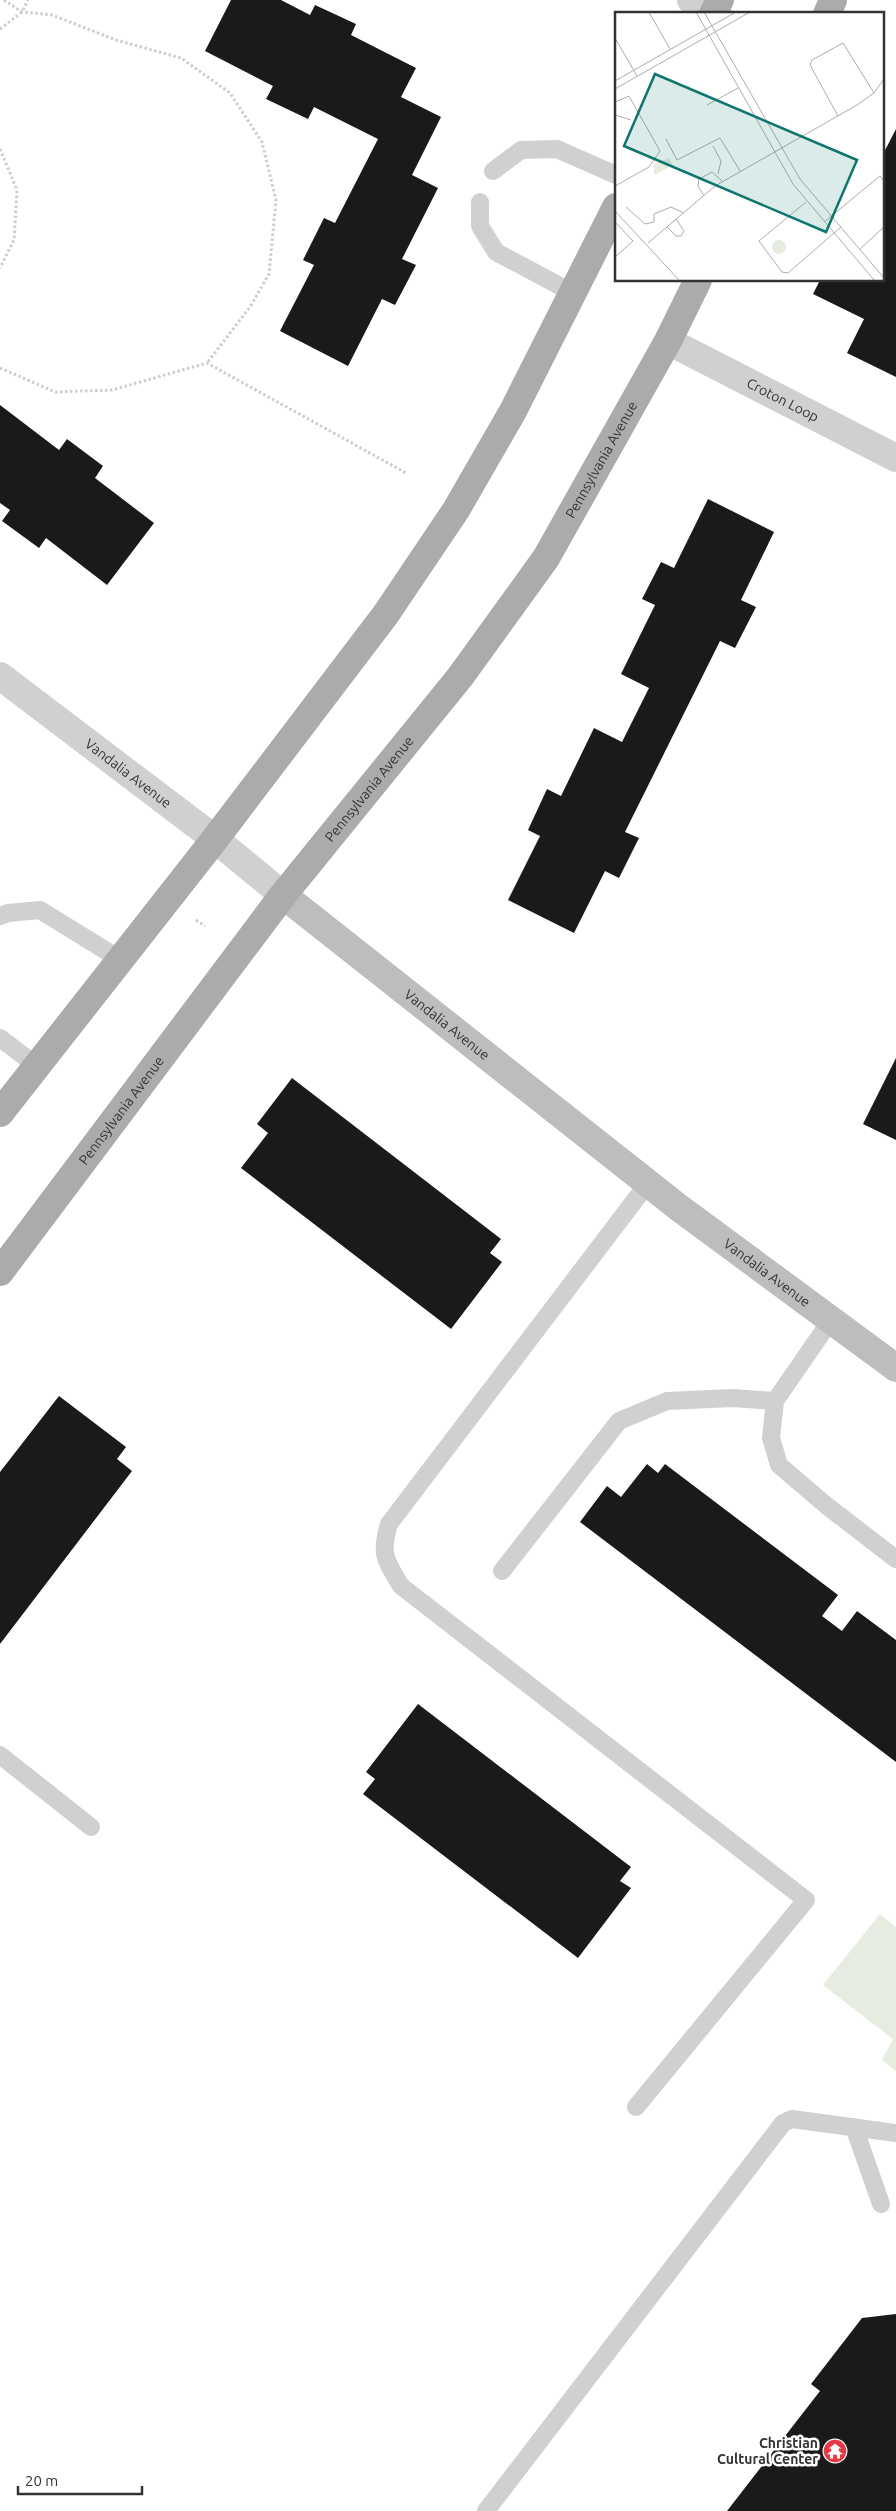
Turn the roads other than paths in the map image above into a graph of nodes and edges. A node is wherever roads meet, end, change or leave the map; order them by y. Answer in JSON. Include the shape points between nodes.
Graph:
{"nodes":[{"id":1,"x":833,"y":0,"type":"edge"},
{"id":2,"x":828,"y":12,"type":"edge"},
{"id":3,"x":493,"y":171,"type":"dead end"},
{"id":4,"x":615,"y":175,"type":"edge"},
{"id":5,"x":480,"y":202,"type":"dead end"},
{"id":6,"x":615,"y":209,"type":"edge"},
{"id":7,"x":698,"y":281,"type":"edge"},
{"id":8,"x":573,"y":293,"type":"junction"},
{"id":9,"x":668,"y":341,"type":"junction"},
{"id":10,"x":896,"y":458,"type":"edge"},
{"id":11,"x":0,"y":676,"type":"edge"},
{"id":12,"x":216,"y":839,"type":"junction"},
{"id":13,"x":283,"y":895,"type":"junction"},
{"id":14,"x":0,"y":916,"type":"edge"},
{"id":15,"x":121,"y":960,"type":"junction"},
{"id":16,"x":0,"y":1038,"type":"edge"},
{"id":17,"x":37,"y":1066,"type":"junction"},
{"id":18,"x":0,"y":1113,"type":"edge"},
{"id":19,"x":648,"y":1183,"type":"junction"},
{"id":20,"x":0,"y":1272,"type":"edge"},
{"id":21,"x":831,"y":1320,"type":"junction"},
{"id":22,"x":896,"y":1368,"type":"edge"},
{"id":23,"x":775,"y":1401,"type":"junction"},
{"id":24,"x":896,"y":1559,"type":"edge"},
{"id":25,"x":502,"y":1571,"type":"dead end"},
{"id":26,"x":0,"y":1755,"type":"edge"},
{"id":27,"x":91,"y":1826,"type":"dead end"},
{"id":28,"x":636,"y":2107,"type":"dead end"},
{"id":29,"x":854,"y":2127,"type":"junction"},
{"id":30,"x":896,"y":2133,"type":"edge"},
{"id":31,"x":880,"y":2204,"type":"dead end"},
{"id":32,"x":486,"y":2511,"type":"edge"}],
"edges":[{"from":1,"to":2,"type":"main road"},
{"from":3,"to":4,"type":"lane","via":[[521,150],[557,149]]},
{"from":5,"to":8,"type":"lane","via":[[480,226],[496,252]]},
{"from":6,"to":8,"type":"main road"},
{"from":7,"to":9,"type":"main road","name":"Pennsylvania Avenue"},
{"from":8,"to":12,"type":"main road","via":[[513,411],[456,510],[386,614]]},
{"from":9,"to":10,"type":"street","name":"Croton Loop"},
{"from":9,"to":13,"type":"main road","name":"Pennsylvania Avenue","via":[[546,558],[460,678]]},
{"from":11,"to":12,"type":"street","name":"Vandalia Avenue"},
{"from":12,"to":13,"type":"street","name":"Vandalia Avenue"},
{"from":12,"to":15,"type":"main road"},
{"from":13,"to":19,"type":"street","name":"Vandalia Avenue"},
{"from":13,"to":20,"type":"main road","name":"Pennsylvania Avenue"},
{"from":14,"to":15,"type":"lane","via":[[40,910]]},
{"from":15,"to":17,"type":"main road"},
{"from":16,"to":17,"type":"lane"},
{"from":17,"to":18,"type":"main road"},
{"from":19,"to":21,"type":"street","name":"Vandalia Avenue"},
{"from":19,"to":28,"type":"lane","via":[[389,1524],[383,1545],[388,1564],[402,1586],[806,1900]]},
{"from":21,"to":22,"type":"street","name":"Vandalia Avenue"},
{"from":21,"to":23,"type":"lane"},
{"from":23,"to":24,"type":"lane","via":[[771,1438],[779,1465]]},
{"from":23,"to":25,"type":"lane","via":[[733,1398],[667,1401],[619,1421]]},
{"from":26,"to":27,"type":"lane"},
{"from":29,"to":30,"type":"lane"},
{"from":29,"to":31,"type":"lane"},
{"from":29,"to":32,"type":"lane","via":[[792,2118],[783,2123]]}]}
